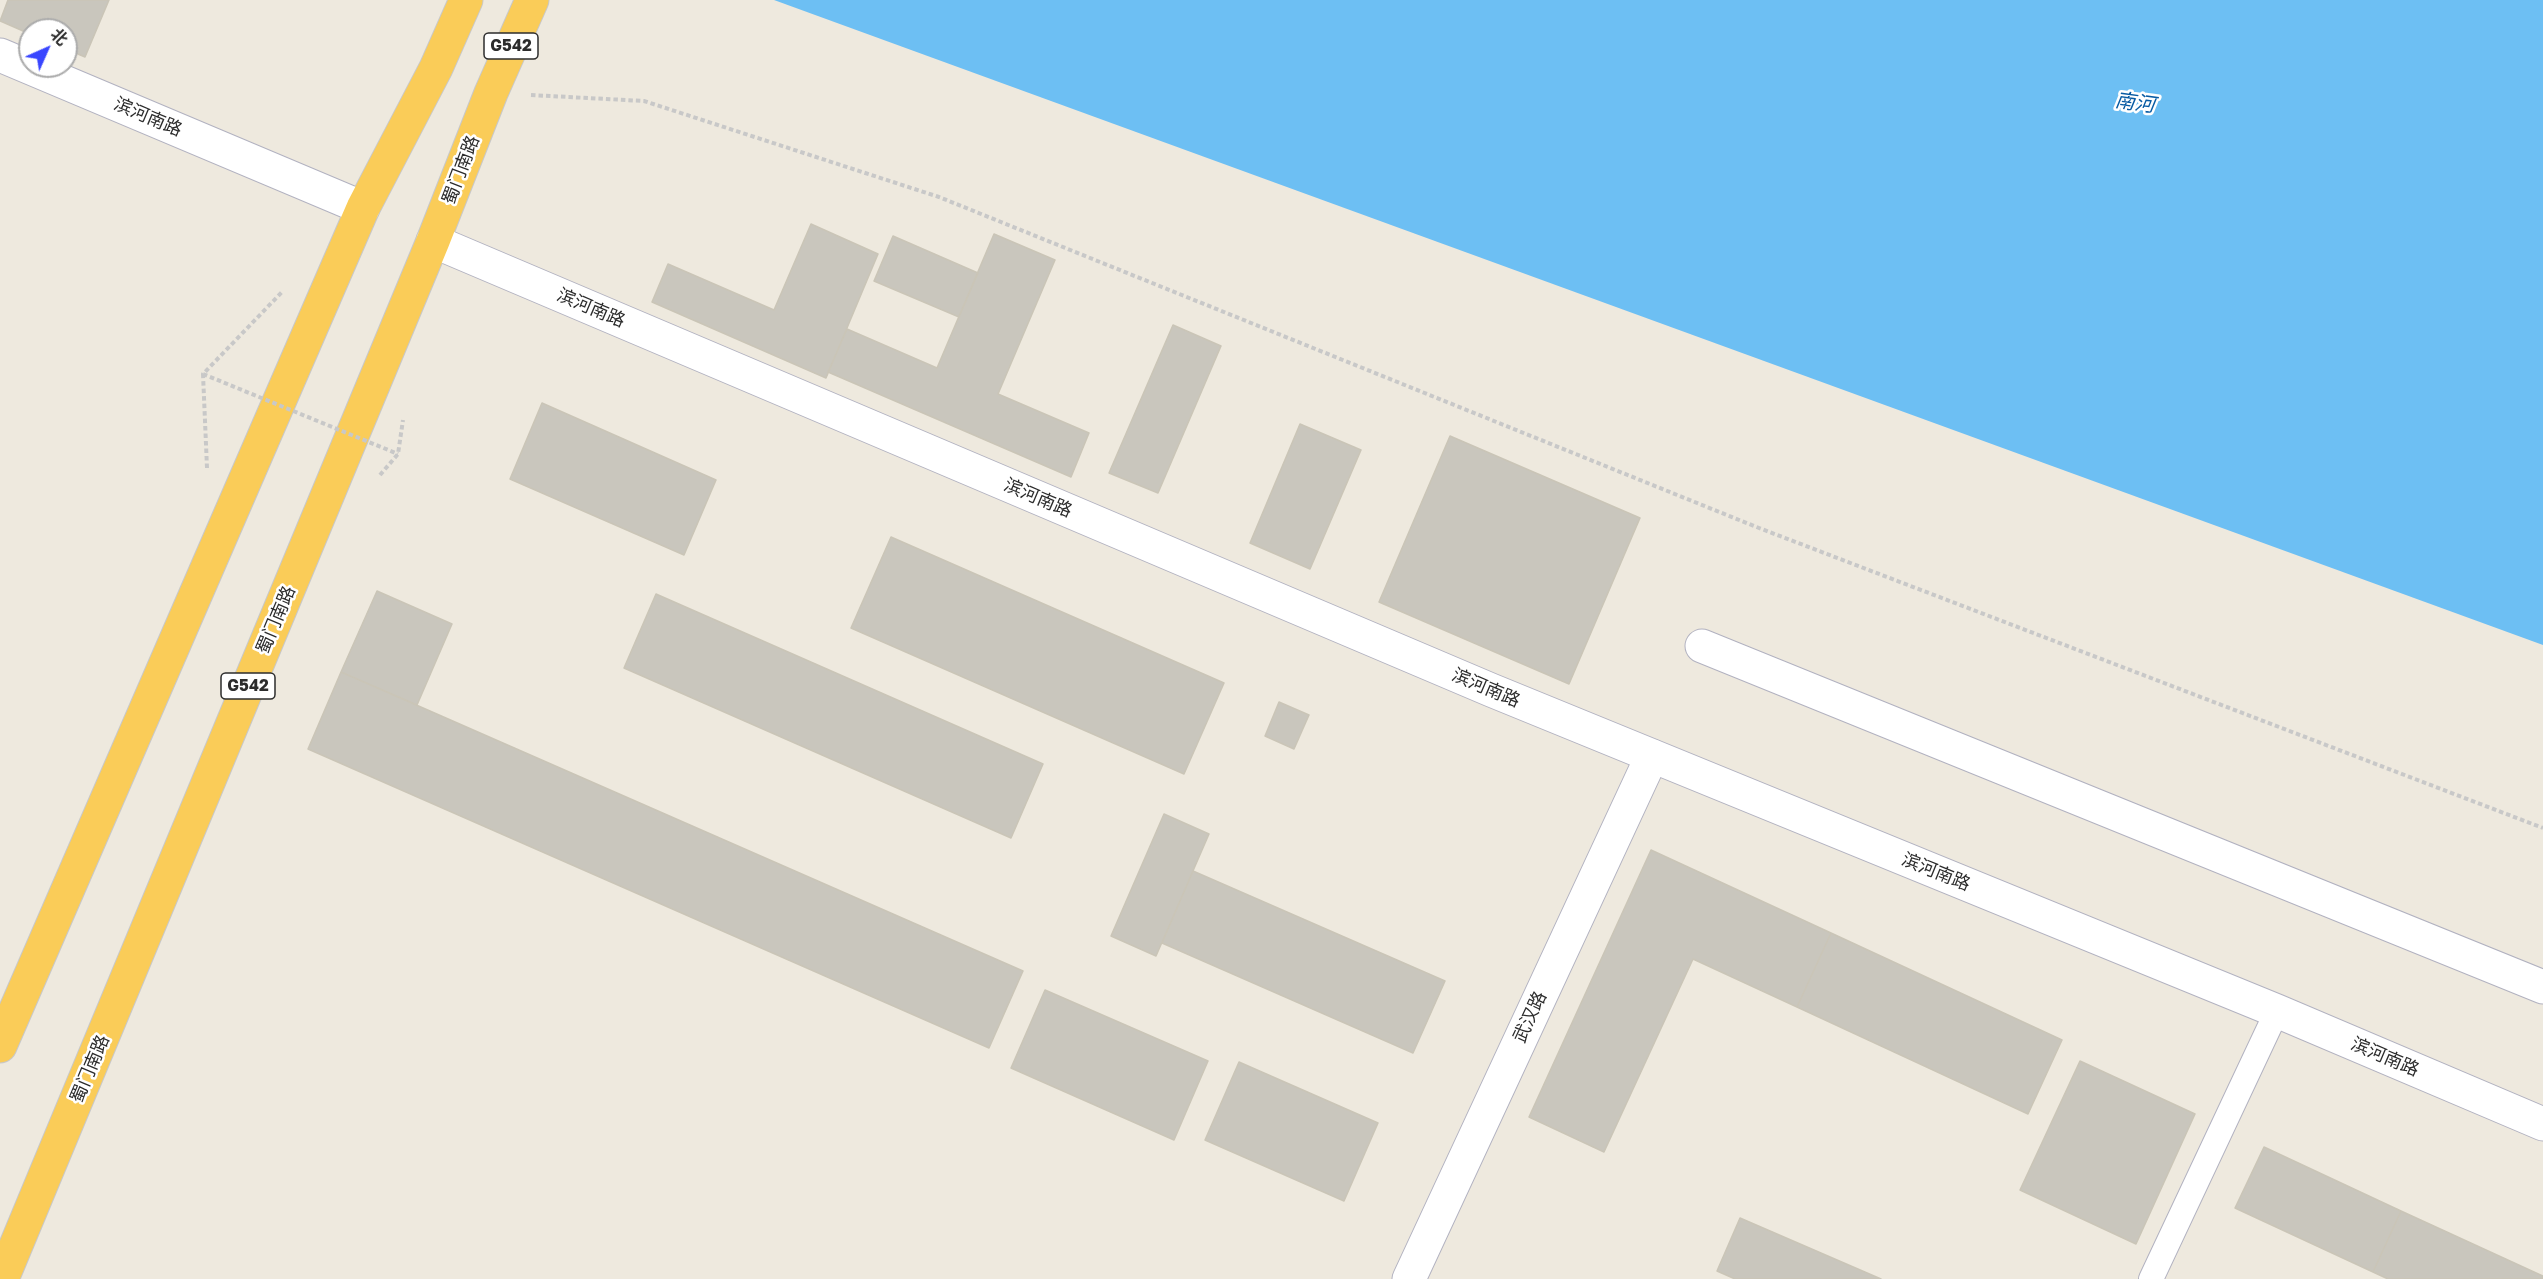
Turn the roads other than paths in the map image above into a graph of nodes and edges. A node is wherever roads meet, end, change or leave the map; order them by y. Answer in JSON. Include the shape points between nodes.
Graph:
{"nodes":[{"id":1,"x":466,"y":0,"type":"edge"},
{"id":2,"x":532,"y":0,"type":"edge"},
{"id":3,"x":0,"y":55,"type":"edge"},
{"id":4,"x":363,"y":208,"type":"junction"},
{"id":5,"x":433,"y":241,"type":"junction"},
{"id":6,"x":1702,"y":646,"type":"dead end"},
{"id":7,"x":1652,"y":756,"type":"junction"},
{"id":8,"x":2543,"y":987,"type":"edge"},
{"id":9,"x":2277,"y":1011,"type":"junction"},
{"id":10,"x":0,"y":1046,"type":"edge"},
{"id":11,"x":2543,"y":1124,"type":"edge"},
{"id":12,"x":2,"y":1279,"type":"edge"},
{"id":13,"x":1409,"y":1279,"type":"edge"},
{"id":14,"x":2151,"y":1279,"type":"edge"}],
"edges":[{"from":1,"to":4,"type":"highway","via":[[436,68]]},
{"from":2,"to":5,"type":"highway","name":"蜀门南路","number":"G542"},
{"from":3,"to":4,"type":"main road","name":"滨河南路"},
{"from":4,"to":10,"type":"highway"},
{"from":5,"to":7,"type":"main road","name":"滨河南路"},
{"from":5,"to":12,"type":"highway","name":"蜀门南路","number":"G542"},
{"from":6,"to":8,"type":"main road"},
{"from":7,"to":9,"type":"main road","name":"滨河南路"},
{"from":7,"to":13,"type":"main road","name":"武汉路"},
{"from":9,"to":11,"type":"main road","name":"滨河南路"},
{"from":9,"to":14,"type":"lane"}]}
